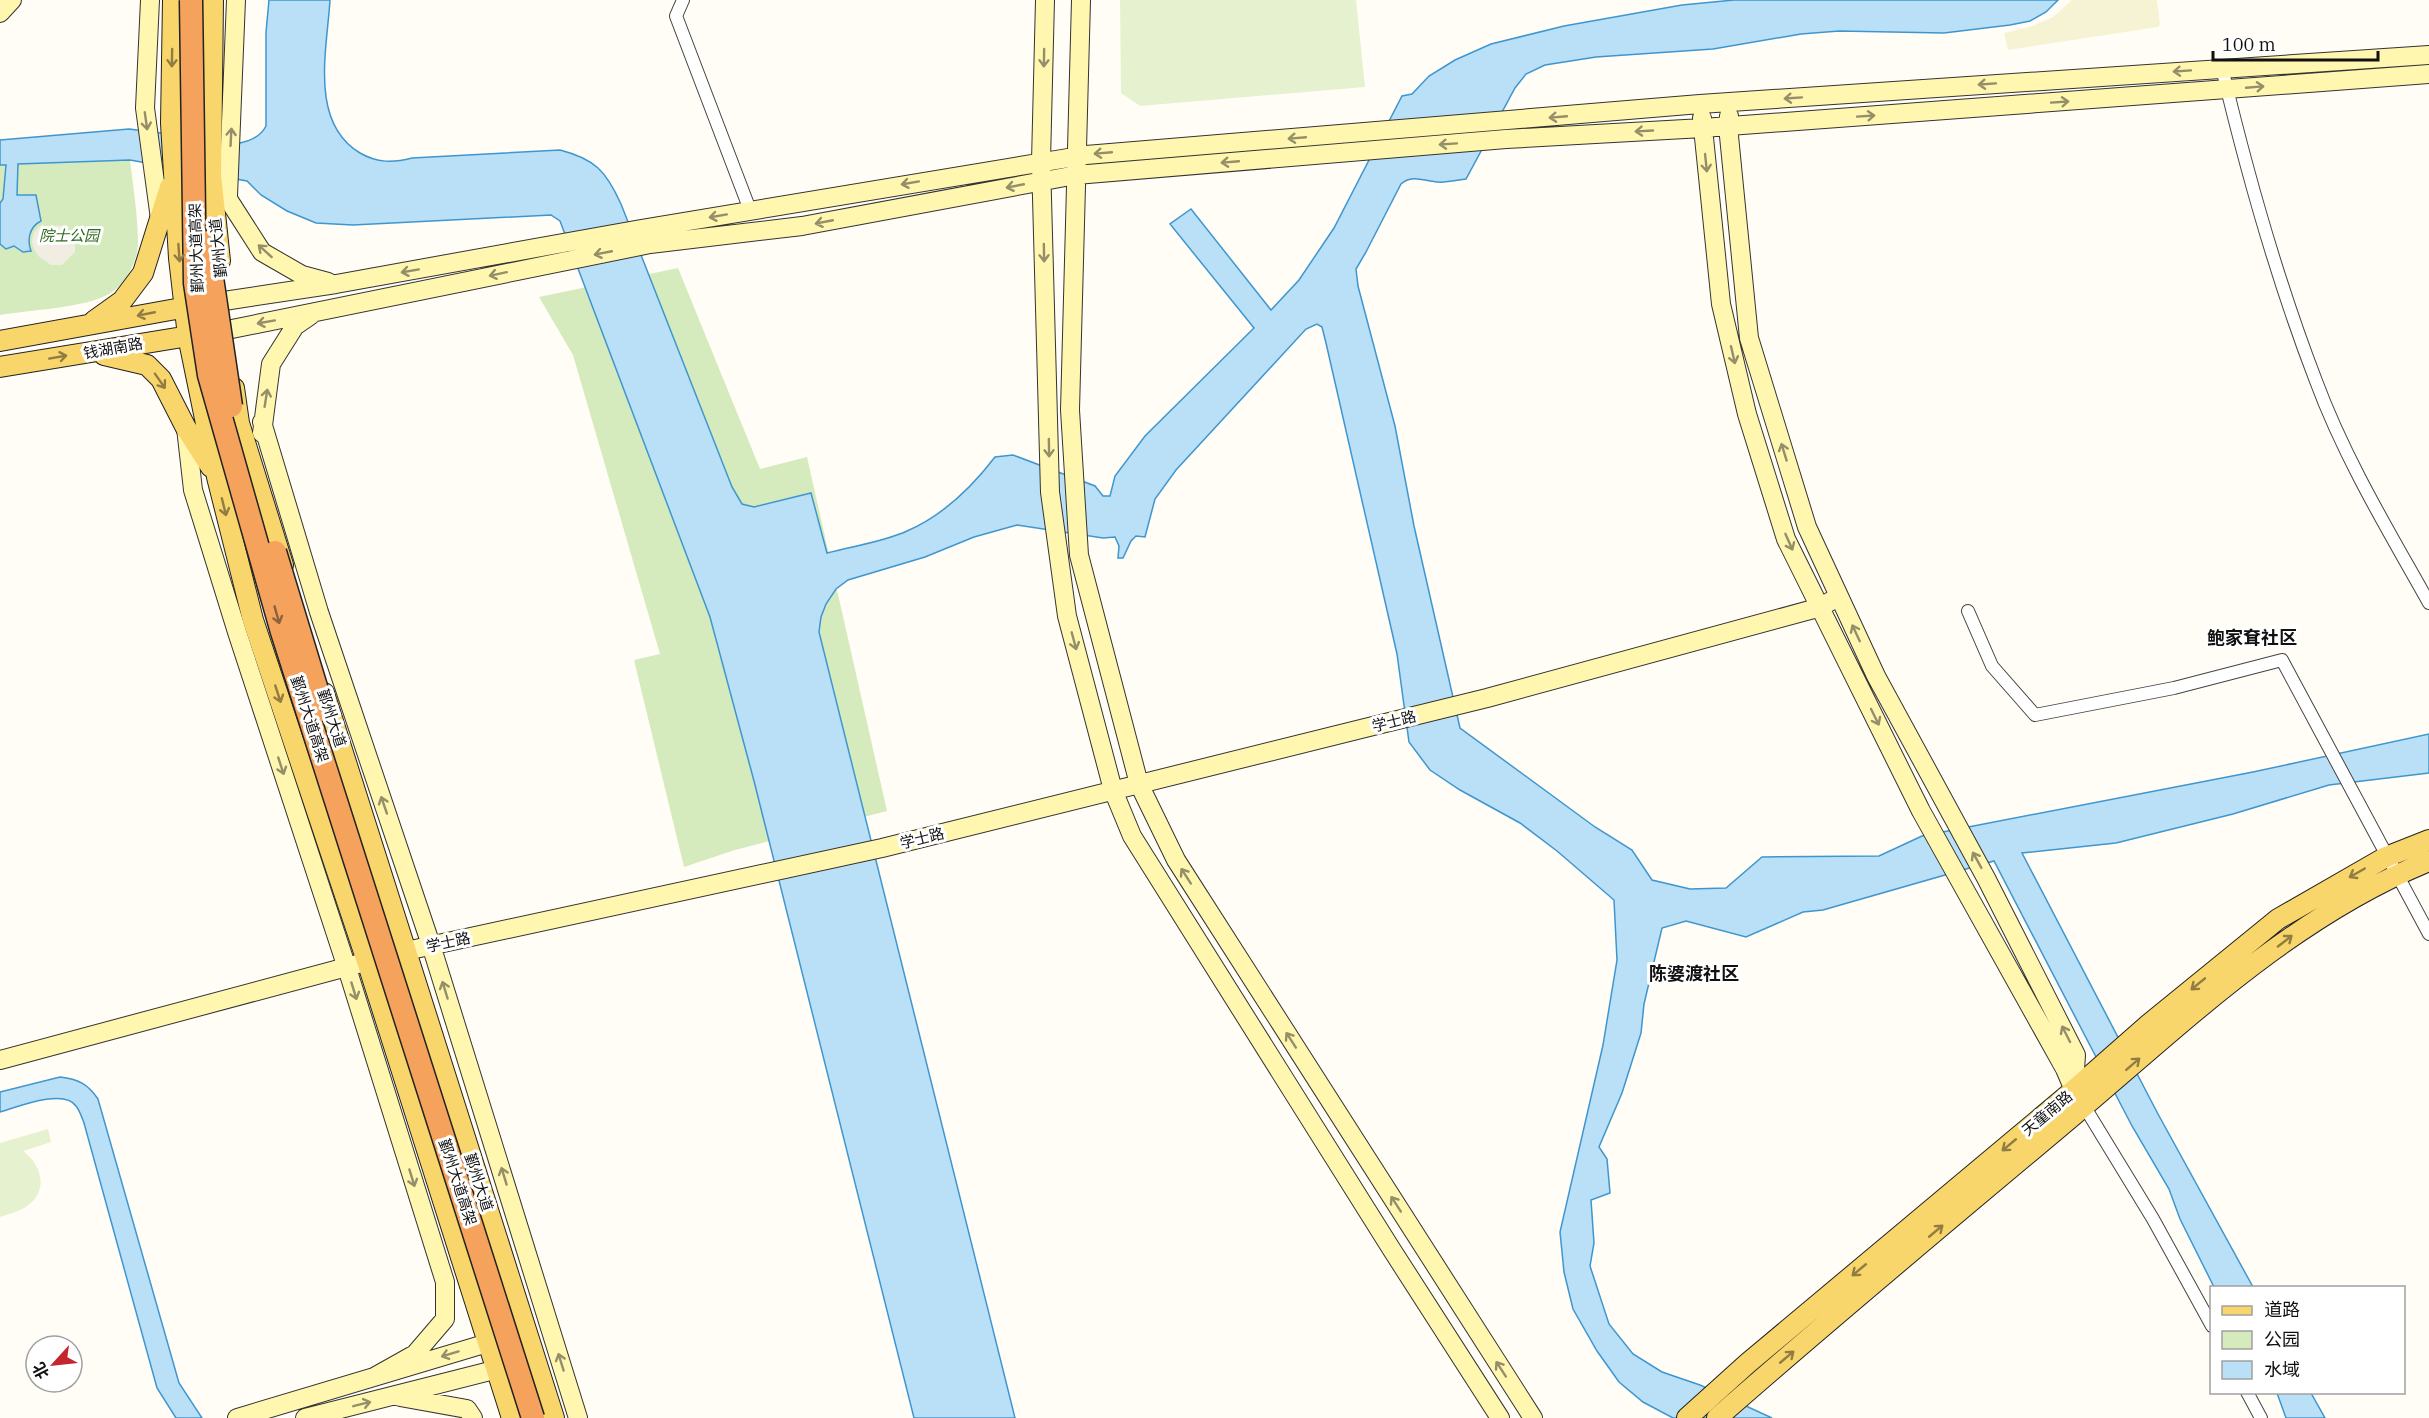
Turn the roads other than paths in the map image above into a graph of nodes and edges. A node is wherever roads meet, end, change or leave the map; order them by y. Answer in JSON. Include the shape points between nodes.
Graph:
{"nodes":[{"id":1,"x":12,"y":0,"type":"edge"},
{"id":2,"x":150,"y":0,"type":"edge"},
{"id":3,"x":173,"y":0,"type":"edge"},
{"id":4,"x":191,"y":0,"type":"edge"},
{"id":5,"x":201,"y":0,"type":"edge"},
{"id":6,"x":213,"y":0,"type":"edge"},
{"id":7,"x":236,"y":0,"type":"edge"},
{"id":8,"x":682,"y":0,"type":"edge"},
{"id":9,"x":1045,"y":0,"type":"edge"},
{"id":10,"x":1081,"y":0,"type":"edge"},
{"id":11,"x":0,"y":13,"type":"edge"},
{"id":12,"x":2429,"y":55,"type":"edge"},
{"id":13,"x":2222,"y":68,"type":"junction"},
{"id":14,"x":2429,"y":74,"type":"edge"},
{"id":15,"x":2227,"y":90,"type":"junction"},
{"id":16,"x":1730,"y":102,"type":"junction"},
{"id":17,"x":1700,"y":104,"type":"junction"},
{"id":18,"x":1728,"y":126,"type":"junction"},
{"id":19,"x":1703,"y":128,"type":"junction"},
{"id":20,"x":1508,"y":130,"type":"junction"},
{"id":21,"x":1077,"y":156,"type":"junction"},
{"id":22,"x":1041,"y":161,"type":"junction"},
{"id":23,"x":174,"y":173,"type":"junction"},
{"id":24,"x":211,"y":175,"type":"junction"},
{"id":25,"x":1076,"y":175,"type":"junction"},
{"id":26,"x":1042,"y":180,"type":"junction"},
{"id":27,"x":228,"y":196,"type":"junction"},
{"id":28,"x":750,"y":210,"type":"junction"},
{"id":29,"x":160,"y":220,"type":"junction"},
{"id":30,"x":645,"y":236,"type":"junction"},
{"id":31,"x":553,"y":254,"type":"junction"},
{"id":32,"x":336,"y":284,"type":"junction"},
{"id":33,"x":224,"y":301,"type":"junction"},
{"id":34,"x":186,"y":308,"type":"junction"},
{"id":35,"x":313,"y":314,"type":"junction"},
{"id":36,"x":88,"y":324,"type":"junction"},
{"id":37,"x":227,"y":330,"type":"junction"},
{"id":38,"x":188,"y":336,"type":"junction"},
{"id":39,"x":0,"y":341,"type":"edge"},
{"id":40,"x":89,"y":352,"type":"junction"},
{"id":41,"x":0,"y":368,"type":"edge"},
{"id":42,"x":262,"y":422,"type":"junction"},
{"id":43,"x":186,"y":428,"type":"junction"},
{"id":44,"x":217,"y":477,"type":"junction"},
{"id":45,"x":262,"y":498,"type":"junction"},
{"id":46,"x":1839,"y":596,"type":"junction"},
{"id":47,"x":2429,"y":603,"type":"edge"},
{"id":48,"x":1821,"y":607,"type":"junction"},
{"id":49,"x":1968,"y":611,"type":"dead end"},
{"id":50,"x":1139,"y":784,"type":"junction"},
{"id":51,"x":1113,"y":790,"type":"junction"},
{"id":52,"x":2429,"y":840,"type":"edge"},
{"id":53,"x":2386,"y":856,"type":"junction"},
{"id":54,"x":2429,"y":861,"type":"edge"},
{"id":55,"x":2396,"y":874,"type":"junction"},
{"id":56,"x":2429,"y":934,"type":"edge"},
{"id":57,"x":431,"y":945,"type":"junction"},
{"id":58,"x":406,"y":951,"type":"junction"},
{"id":59,"x":367,"y":961,"type":"junction"},
{"id":60,"x":347,"y":968,"type":"junction"},
{"id":61,"x":0,"y":1060,"type":"edge"},
{"id":62,"x":2081,"y":1092,"type":"junction"},
{"id":63,"x":2210,"y":1324,"type":"edge"},
{"id":64,"x":526,"y":1332,"type":"junction"},
{"id":65,"x":489,"y":1342,"type":"junction"},
{"id":66,"x":535,"y":1360,"type":"junction"},
{"id":67,"x":497,"y":1369,"type":"junction"},
{"id":68,"x":374,"y":1377,"type":"junction"},
{"id":69,"x":2248,"y":1394,"type":"edge"},
{"id":70,"x":393,"y":1396,"type":"junction"},
{"id":71,"x":237,"y":1418,"type":"edge"},
{"id":72,"x":305,"y":1418,"type":"edge"},
{"id":73,"x":473,"y":1418,"type":"edge"},
{"id":74,"x":512,"y":1418,"type":"edge"},
{"id":75,"x":533,"y":1418,"type":"edge"},
{"id":76,"x":546,"y":1418,"type":"edge"},
{"id":77,"x":554,"y":1418,"type":"edge"},
{"id":78,"x":578,"y":1418,"type":"edge"},
{"id":79,"x":1500,"y":1418,"type":"edge"},
{"id":80,"x":1533,"y":1418,"type":"edge"},
{"id":81,"x":1687,"y":1418,"type":"edge"},
{"id":82,"x":1717,"y":1418,"type":"edge"},
{"id":83,"x":2260,"y":1418,"type":"edge"}],
"edges":[{"from":1,"to":11,"type":"street"},
{"from":2,"to":29,"type":"street","one_way":true,"via":[[145,108]]},
{"from":3,"to":23,"type":"main road","one_way":true},
{"from":4,"to":75,"type":"highway","name":"鄞州大道高架","one_way":true,"bridge":true,"via":[[195,283],[209,375],[282,632]]},
{"from":5,"to":76,"type":"highway","name":"鄞州大道高架","bridge":true,"via":[[210,264],[229,400],[405,982]]},
{"from":6,"to":24,"type":"main road","name":"鄞州大道"},
{"from":27,"to":7,"type":"street","name":"鄞州大道","one_way":true},
{"from":8,"to":28,"type":"street","via":[[676,16]]},
{"from":9,"to":22,"type":"street","one_way":true},
{"from":10,"to":21,"type":"street"},
{"from":12,"to":13,"type":"street"},
{"from":13,"to":15,"type":"street"},
{"from":13,"to":16,"type":"street","one_way":true},
{"from":15,"to":14,"type":"street","one_way":true},
{"from":18,"to":15,"type":"street","one_way":true},
{"from":15,"to":47,"type":"street","via":[[2278,272],[2316,382],[2359,478]]},
{"from":16,"to":17,"type":"street"},
{"from":16,"to":18,"type":"street"},
{"from":17,"to":19,"type":"street"},
{"from":17,"to":20,"type":"street","one_way":true},
{"from":18,"to":19,"type":"street"},
{"from":46,"to":18,"type":"street","one_way":true,"via":[[1808,527],[1749,338]]},
{"from":19,"to":20,"type":"street","one_way":true},
{"from":19,"to":48,"type":"street","one_way":true,"via":[[1721,304],[1747,414],[1786,539]]},
{"from":20,"to":21,"type":"street","one_way":true,"via":[[1356,133]]},
{"from":20,"to":25,"type":"street","one_way":true,"via":[[1351,151]]},
{"from":21,"to":22,"type":"street"},
{"from":21,"to":25,"type":"street"},
{"from":22,"to":26,"type":"street"},
{"from":22,"to":28,"type":"street","one_way":true},
{"from":23,"to":29,"type":"main road"},
{"from":23,"to":34,"type":"main road","one_way":true},
{"from":24,"to":27,"type":"street"},
{"from":24,"to":33,"type":"main road","name":"鄞州大道"},
{"from":25,"to":26,"type":"street"},
{"from":25,"to":50,"type":"street","via":[[1070,410],[1080,555]]},
{"from":26,"to":30,"type":"street","one_way":true,"via":[[802,226]]},
{"from":26,"to":51,"type":"street","one_way":true,"via":[[1050,492],[1067,616]]},
{"from":32,"to":27,"type":"street","one_way":true,"via":[[302,275],[262,252]]},
{"from":28,"to":30,"type":"street","one_way":true},
{"from":29,"to":36,"type":"main road","via":[[143,273],[122,300]]},
{"from":30,"to":31,"type":"street","one_way":true},
{"from":31,"to":32,"type":"street","one_way":true},
{"from":31,"to":35,"type":"street","one_way":true},
{"from":32,"to":33,"type":"street"},
{"from":33,"to":34,"type":"main road","name":"钱湖南路"},
{"from":33,"to":37,"type":"main road","name":"鄞州大道"},
{"from":34,"to":36,"type":"main road","name":"钱湖南路","one_way":true},
{"from":34,"to":38,"type":"main road"},
{"from":35,"to":37,"type":"street","one_way":true},
{"from":42,"to":35,"type":"street","one_way":true,"via":[[271,364],[295,326]]},
{"from":36,"to":39,"type":"main road","name":"钱湖南路"},
{"from":37,"to":38,"type":"main road","name":"钱湖南路"},
{"from":37,"to":45,"type":"main road","name":"鄞州大道","via":[[239,423]]},
{"from":38,"to":40,"type":"main road","name":"钱湖南路"},
{"from":38,"to":44,"type":"main road"},
{"from":41,"to":40,"type":"main road","name":"钱湖南路","one_way":true},
{"from":40,"to":43,"type":"main road","one_way":true,"via":[[147,365],[161,379]]},
{"from":42,"to":45,"type":"street"},
{"from":57,"to":42,"type":"street","name":"鄞州大道","one_way":true,"via":[[320,612]]},
{"from":43,"to":44,"type":"main road"},
{"from":43,"to":60,"type":"street","one_way":true,"via":[[193,490]]},
{"from":44,"to":59,"type":"main road","one_way":true,"via":[[253,620]]},
{"from":45,"to":58,"type":"main road","name":"鄞州大道"},
{"from":46,"to":48,"type":"street","name":"学士路"},
{"from":62,"to":46,"type":"street","one_way":true,"via":[[2076,1055],[1986,878],[1876,676]]},
{"from":48,"to":50,"type":"street","name":"学士路","via":[[1487,698]]},
{"from":48,"to":62,"type":"street","one_way":true,"via":[[1921,811]]},
{"from":49,"to":53,"type":"street","via":[[1992,666],[2035,715],[2174,688],[2282,660]]},
{"from":50,"to":51,"type":"street","name":"学士路"},
{"from":80,"to":50,"type":"street","one_way":true,"via":[[1176,860]]},
{"from":51,"to":57,"type":"street","name":"学士路","via":[[764,875]]},
{"from":51,"to":79,"type":"street","via":[[1132,836]]},
{"from":52,"to":53,"type":"main road","name":"天童南路"},
{"from":53,"to":55,"type":"street"},
{"from":53,"to":62,"type":"main road","name":"天童南路","one_way":true,"via":[[2278,919],[2149,1024]]},
{"from":54,"to":55,"type":"main road"},
{"from":55,"to":56,"type":"street"},
{"from":62,"to":55,"type":"main road","one_way":true,"via":[[2168,1033],[2291,935]]},
{"from":57,"to":58,"type":"street","name":"学士路"},
{"from":78,"to":57,"type":"street","name":"鄞州大道","one_way":true},
{"from":58,"to":59,"type":"street","name":"学士路"},
{"from":58,"to":64,"type":"main road","name":"鄞州大道"},
{"from":59,"to":60,"type":"street","name":"学士路"},
{"from":59,"to":65,"type":"main road"},
{"from":60,"to":61,"type":"street","name":"学士路"},
{"from":60,"to":68,"type":"street","one_way":true,"via":[[445,1282],[445,1319],[415,1354]]},
{"from":62,"to":63,"type":"street"},
{"from":62,"to":81,"type":"main road","name":"天童南路","one_way":true},
{"from":82,"to":62,"type":"main road","one_way":true},
{"from":64,"to":65,"type":"street"},
{"from":64,"to":66,"type":"main road","name":"鄞州大道"},
{"from":65,"to":67,"type":"main road"},
{"from":65,"to":68,"type":"street","one_way":true},
{"from":66,"to":67,"type":"street"},
{"from":66,"to":77,"type":"main road","name":"鄞州大道"},
{"from":67,"to":70,"type":"street"},
{"from":67,"to":74,"type":"main road"},
{"from":68,"to":71,"type":"street"},
{"from":69,"to":83,"type":"street"},
{"from":72,"to":70,"type":"street","one_way":true},
{"from":70,"to":73,"type":"street","via":[[467,1410]]}]}
